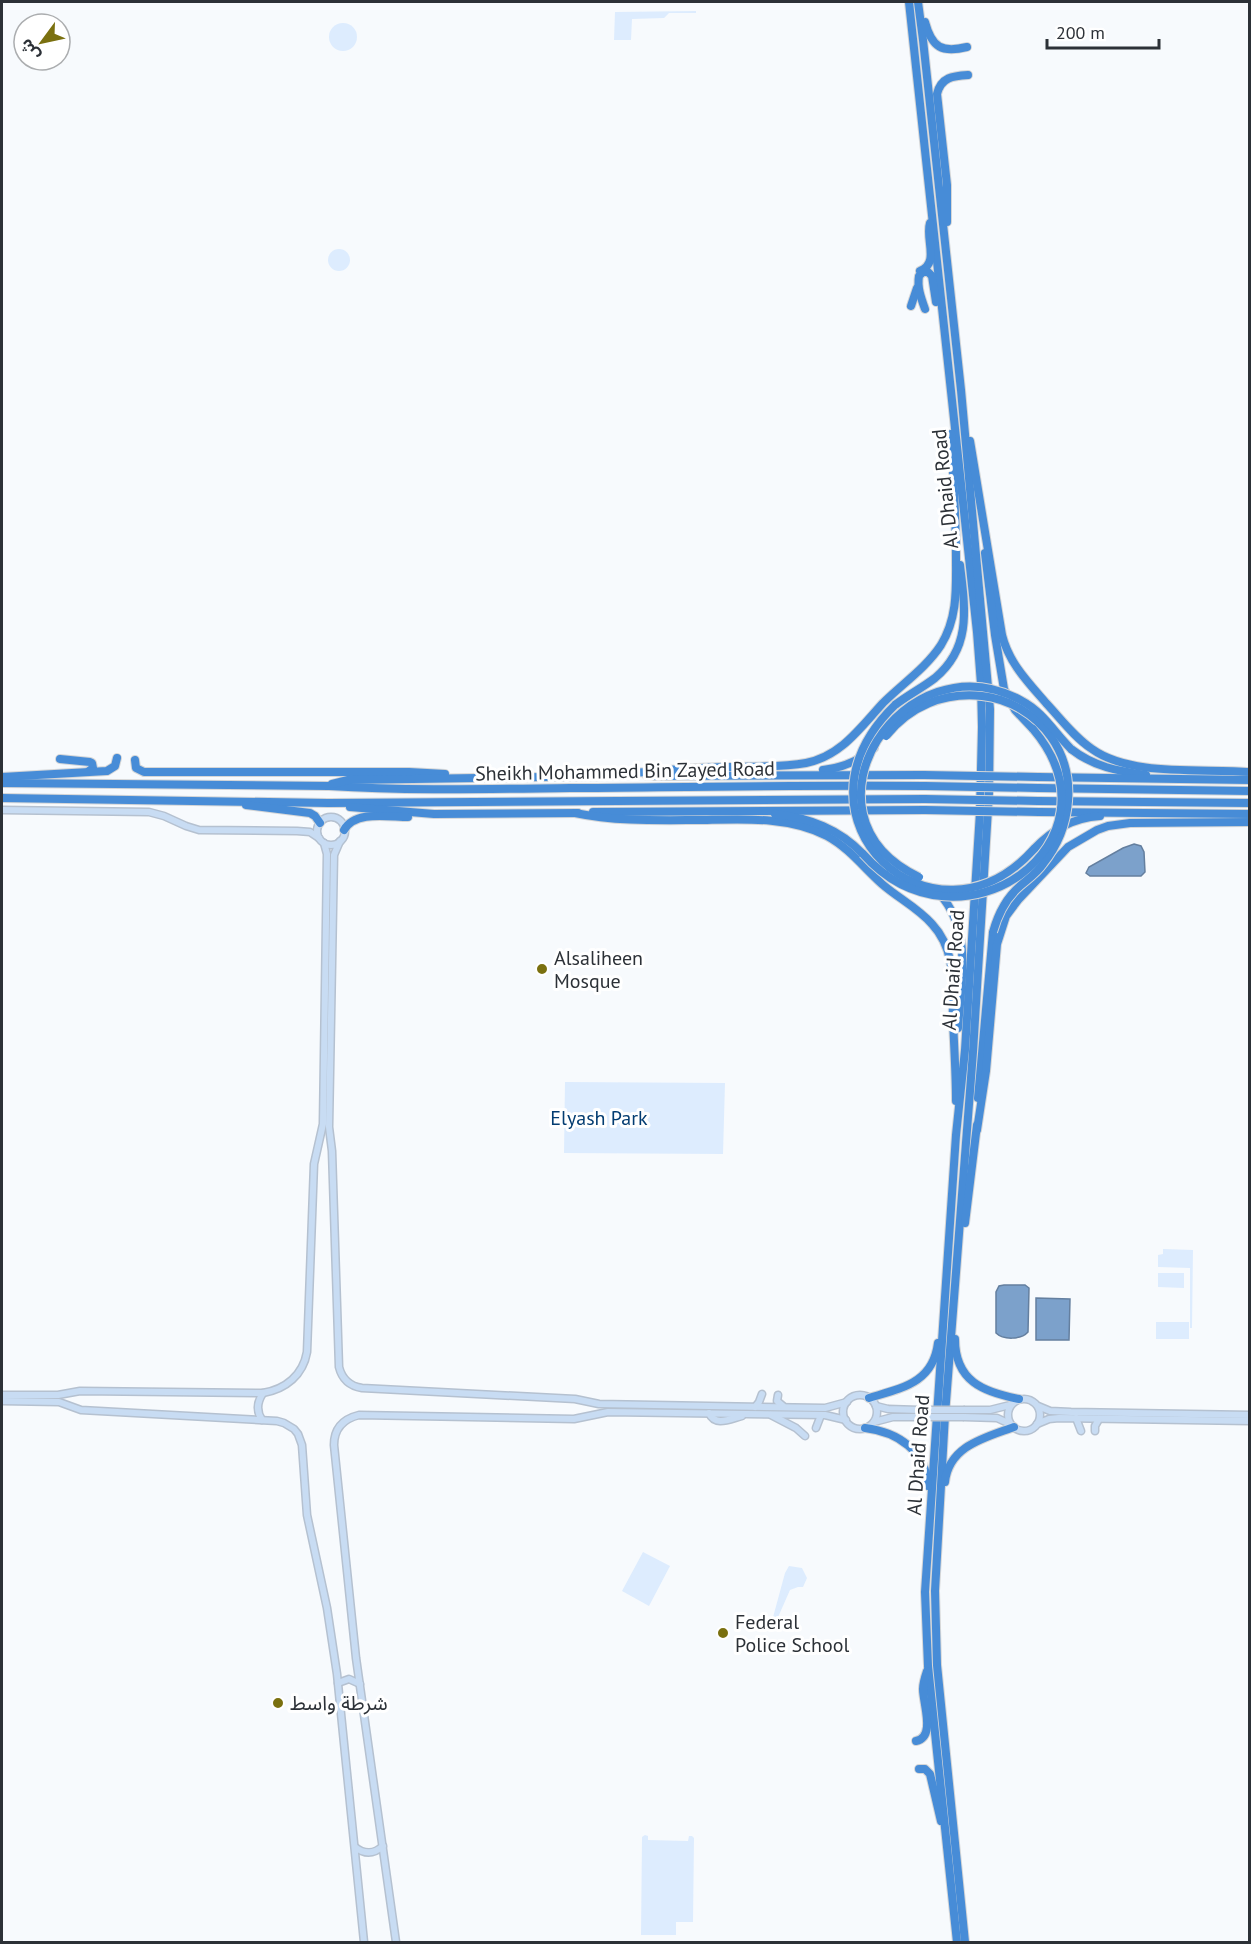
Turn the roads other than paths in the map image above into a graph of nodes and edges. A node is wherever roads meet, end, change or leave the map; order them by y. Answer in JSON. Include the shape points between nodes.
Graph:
{"nodes":[{"id":1,"x":909,"y":2,"type":"edge"},
{"id":2,"x":919,"y":2,"type":"edge"},
{"id":3,"x":968,"y":47,"type":"dead end"},
{"id":4,"x":968,"y":75,"type":"dead end"},
{"id":5,"x":932,"y":219,"type":"junction"},
{"id":6,"x":947,"y":271,"type":"junction"},
{"id":7,"x":911,"y":306,"type":"dead end"},
{"id":8,"x":925,"y":309,"type":"dead end"},
{"id":9,"x":943,"y":324,"type":"junction"},
{"id":10,"x":961,"y":390,"type":"junction"},
{"id":11,"x":950,"y":392,"type":"junction"},
{"id":12,"x":982,"y":523,"type":"junction"},
{"id":13,"x":957,"y":531,"type":"junction"},
{"id":14,"x":60,"y":759,"type":"dead end"},
{"id":15,"x":117,"y":759,"type":"dead end"},
{"id":16,"x":135,"y":760,"type":"dead end"},
{"id":17,"x":89,"y":771,"type":"junction"},
{"id":18,"x":1250,"y":772,"type":"edge"},
{"id":19,"x":771,"y":774,"type":"junction"},
{"id":20,"x":610,"y":776,"type":"junction"},
{"id":21,"x":2,"y":777,"type":"edge"},
{"id":22,"x":471,"y":778,"type":"junction"},
{"id":23,"x":1193,"y":778,"type":"junction"},
{"id":24,"x":1250,"y":780,"type":"edge"},
{"id":25,"x":2,"y":783,"type":"edge"},
{"id":26,"x":329,"y":786,"type":"junction"},
{"id":27,"x":1250,"y":791,"type":"edge"},
{"id":28,"x":2,"y":798,"type":"edge"},
{"id":29,"x":236,"y":802,"type":"junction"},
{"id":30,"x":328,"y":803,"type":"junction"},
{"id":31,"x":1250,"y":804,"type":"edge"},
{"id":32,"x":2,"y":810,"type":"edge"},
{"id":33,"x":744,"y":811,"type":"junction"},
{"id":34,"x":575,"y":813,"type":"junction"},
{"id":35,"x":434,"y":814,"type":"junction"},
{"id":36,"x":1146,"y":814,"type":"junction"},
{"id":37,"x":1250,"y":814,"type":"edge"},
{"id":38,"x":1250,"y":822,"type":"edge"},
{"id":39,"x":319,"y":824,"type":"junction"},
{"id":40,"x":344,"y":830,"type":"junction"},
{"id":41,"x":299,"y":831,"type":"junction"},
{"id":42,"x":322,"y":840,"type":"junction"},
{"id":43,"x":339,"y":842,"type":"junction"},
{"id":44,"x":326,"y":902,"type":"junction"},
{"id":45,"x":333,"y":916,"type":"junction"},
{"id":46,"x":956,"y":1058,"type":"junction"},
{"id":47,"x":977,"y":1130,"type":"junction"},
{"id":48,"x":956,"y":1135,"type":"junction"},
{"id":49,"x":956,"y":1284,"type":"junction"},
{"id":50,"x":949,"y":1316,"type":"junction"},
{"id":51,"x":263,"y":1393,"type":"junction"},
{"id":52,"x":762,"y":1394,"type":"dead end"},
{"id":53,"x":2,"y":1395,"type":"edge"},
{"id":54,"x":63,"y":1395,"type":"junction"},
{"id":55,"x":778,"y":1395,"type":"dead end"},
{"id":56,"x":870,"y":1398,"type":"junction"},
{"id":57,"x":1018,"y":1399,"type":"junction"},
{"id":58,"x":2,"y":1401,"type":"edge"},
{"id":59,"x":847,"y":1402,"type":"junction"},
{"id":60,"x":64,"y":1403,"type":"junction"},
{"id":61,"x":1011,"y":1405,"type":"junction"},
{"id":62,"x":876,"y":1406,"type":"junction"},
{"id":63,"x":1038,"y":1406,"type":"junction"},
{"id":64,"x":783,"y":1407,"type":"junction"},
{"id":65,"x":755,"y":1410,"type":"junction"},
{"id":66,"x":709,"y":1413,"type":"junction"},
{"id":67,"x":768,"y":1413,"type":"junction"},
{"id":68,"x":919,"y":1413,"type":"junction"},
{"id":69,"x":965,"y":1413,"type":"junction"},
{"id":70,"x":775,"y":1414,"type":"junction"},
{"id":71,"x":821,"y":1415,"type":"junction"},
{"id":72,"x":1250,"y":1415,"type":"edge"},
{"id":73,"x":1076,"y":1418,"type":"junction"},
{"id":74,"x":1099,"y":1419,"type":"junction"},
{"id":75,"x":262,"y":1420,"type":"junction"},
{"id":76,"x":846,"y":1420,"type":"junction"},
{"id":77,"x":1232,"y":1421,"type":"junction"},
{"id":78,"x":1250,"y":1421,"type":"edge"},
{"id":79,"x":873,"y":1422,"type":"junction"},
{"id":80,"x":1038,"y":1424,"type":"junction"},
{"id":81,"x":1012,"y":1425,"type":"junction"},
{"id":82,"x":816,"y":1428,"type":"dead end"},
{"id":83,"x":865,"y":1428,"type":"junction"},
{"id":84,"x":1081,"y":1431,"type":"dead end"},
{"id":85,"x":1095,"y":1431,"type":"dead end"},
{"id":86,"x":805,"y":1436,"type":"dead end"},
{"id":87,"x":934,"y":1516,"type":"junction"},
{"id":88,"x":928,"y":1666,"type":"junction"},
{"id":89,"x":338,"y":1683,"type":"junction"},
{"id":90,"x":360,"y":1684,"type":"junction"},
{"id":91,"x":916,"y":1741,"type":"dead end"},
{"id":92,"x":919,"y":1769,"type":"dead end"},
{"id":93,"x":945,"y":1831,"type":"junction"},
{"id":94,"x":951,"y":1842,"type":"junction"},
{"id":95,"x":383,"y":1846,"type":"junction"},
{"id":96,"x":355,"y":1847,"type":"junction"},
{"id":97,"x":364,"y":1942,"type":"edge"},
{"id":98,"x":396,"y":1942,"type":"edge"},
{"id":99,"x":952,"y":1942,"type":"edge"},
{"id":100,"x":957,"y":1942,"type":"edge"},
{"id":101,"x":965,"y":1942,"type":"edge"},
{"id":102,"x":970,"y":1942,"type":"edge"}],
"edges":[{"from":1,"to":5,"type":"highway","name":"Al Dhaid Road"},
{"from":2,"to":3,"type":"highway","via":[[935,43],[948,50]]},
{"from":2,"to":6,"type":"highway","name":"Al Dhaid Road"},
{"from":4,"to":6,"type":"highway","via":[[944,80],[937,94],[947,185],[951,262]]},
{"from":5,"to":7,"type":"highway","via":[[928,232],[931,262],[917,276]]},
{"from":5,"to":9,"type":"highway","name":"Al Dhaid Road"},
{"from":6,"to":10,"type":"highway","name":"Al Dhaid Road"},
{"from":8,"to":9,"type":"highway","via":[[918,278],[926,272],[932,276]]},
{"from":9,"to":11,"type":"highway","name":"Al Dhaid Road"},
{"from":10,"to":12,"type":"highway"},
{"from":10,"to":49,"type":"highway","name":"Al Dhaid Road","via":[[988,670],[990,730],[974,1041]]},
{"from":11,"to":13,"type":"highway"},
{"from":11,"to":48,"type":"highway","name":"Al Dhaid Road","via":[[978,642],[982,727],[979,834]]},
{"from":12,"to":18,"type":"highway","via":[[1010,659],[1082,742],[1106,758],[1134,766]]},
{"from":12,"to":33,"type":"highway","bridge":true,"via":[[1004,689],[1015,710],[1042,740],[1059,779],[1058,821],[1047,848],[1017,878],[989,891],[932,896],[883,874],[844,837],[822,825],[797,817]]},
{"from":13,"to":20,"type":"highway","via":[[955,605],[942,643],[836,751],[804,764],[696,767]]},
{"from":13,"to":36,"type":"highway","bridge":true,"via":[[965,615],[959,646],[942,671],[895,705],[866,741],[853,781],[857,821],[866,841],[896,873],[915,883],[958,889],[1004,875],[1052,832],[1073,821]]},
{"from":14,"to":17,"type":"highway","via":[[90,762],[93,765]]},
{"from":15,"to":17,"type":"highway","via":[[110,770]]},
{"from":16,"to":22,"type":"highway","via":[[136,768],[144,772],[409,772]]},
{"from":17,"to":21,"type":"highway"},
{"from":19,"to":20,"type":"highway"},
{"from":19,"to":23,"type":"highway","bridge":true},
{"from":19,"to":47,"type":"highway","bridge":true,"via":[[844,766],[870,752],[900,721],[924,705],[972,695],[1001,700],[1021,709],[1046,730],[1058,750],[1069,798],[1061,834],[1042,866],[1005,904],[993,932]]},
{"from":20,"to":22,"type":"highway"},
{"from":22,"to":26,"type":"highway","via":[[348,780]]},
{"from":23,"to":24,"type":"highway"},
{"from":23,"to":46,"type":"highway","bridge":true,"via":[[1112,770],[1086,760],[1031,706],[992,690],[967,687],[942,691],[898,714],[866,760],[862,806],[870,833],[883,852],[936,891],[955,917],[962,960]]},
{"from":25,"to":26,"type":"highway","name":"Sheikh Mohammed Bin Zayed Road"},
{"from":26,"to":27,"type":"highway","name":"Sheikh Mohammed Bin Zayed Road","bridge":true,"via":[[449,789],[849,785]]},
{"from":28,"to":29,"type":"highway","name":"Sheikh Mohammed Bin Zayed Road"},
{"from":29,"to":30,"type":"highway","name":"Sheikh Mohammed Bin Zayed Road"},
{"from":29,"to":39,"type":"highway","via":[[307,812]]},
{"from":30,"to":31,"type":"highway","name":"Sheikh Mohammed Bin Zayed Road","bridge":true,"via":[[925,799]]},
{"from":30,"to":35,"type":"highway"},
{"from":32,"to":41,"type":"main road","via":[[144,812],[199,830]]},
{"from":33,"to":34,"type":"highway"},
{"from":33,"to":36,"type":"highway","bridge":true},
{"from":34,"to":35,"type":"highway"},
{"from":34,"to":46,"type":"highway","via":[[645,820],[777,822],[804,826],[830,837],[923,915],[940,935],[953,971]]},
{"from":35,"to":40,"type":"highway","via":[[357,818]]},
{"from":36,"to":37,"type":"highway"},
{"from":38,"to":47,"type":"highway","via":[[1108,826],[1077,840],[1018,900],[1006,916],[997,944]]},
{"from":39,"to":40,"type":"main road","via":[[334,818]]},
{"from":39,"to":41,"type":"main road"},
{"from":39,"to":42,"type":"main road","via":[[317,830]]},
{"from":40,"to":43,"type":"main road"},
{"from":41,"to":42,"type":"main road"},
{"from":42,"to":43,"type":"main road","via":[[330,844]]},
{"from":42,"to":44,"type":"main road","via":[[327,854]]},
{"from":43,"to":45,"type":"main road","via":[[334,855]]},
{"from":44,"to":45,"type":"main road","via":[[330,903]]},
{"from":44,"to":51,"type":"main road","via":[[323,1124],[314,1164],[307,1352],[303,1366],[291,1382]]},
{"from":45,"to":65,"type":"main road","via":[[329,1127],[339,1366],[344,1379],[358,1387],[575,1399],[599,1404]]},
{"from":46,"to":48,"type":"highway"},
{"from":47,"to":49,"type":"highway"},
{"from":48,"to":50,"type":"highway","name":"Al Dhaid Road"},
{"from":49,"to":50,"type":"highway","name":"Al Dhaid Road"},
{"from":50,"to":56,"type":"highway","via":[[939,1331],[936,1356],[926,1372],[911,1384]]},
{"from":50,"to":57,"type":"highway","via":[[956,1354],[966,1375],[982,1389]]},
{"from":50,"to":87,"type":"highway","name":"Al Dhaid Road"},
{"from":51,"to":54,"type":"main road","via":[[80,1391]]},
{"from":51,"to":75,"type":"main road","via":[[258,1405]]},
{"from":52,"to":65,"type":"main road"},
{"from":53,"to":54,"type":"main road"},
{"from":54,"to":60,"type":"main road"},
{"from":55,"to":64,"type":"main road","via":[[777,1401]]},
{"from":56,"to":59,"type":"main road","via":[[860,1395]]},
{"from":56,"to":62,"type":"main road"},
{"from":57,"to":61,"type":"main road"},
{"from":57,"to":63,"type":"main road","via":[[1028,1399]]},
{"from":58,"to":60,"type":"main road"},
{"from":59,"to":64,"type":"main road","via":[[825,1408]]},
{"from":59,"to":76,"type":"main road"},
{"from":60,"to":75,"type":"main road","via":[[81,1410]]},
{"from":61,"to":69,"type":"main road"},
{"from":61,"to":81,"type":"main road","via":[[1008,1414]]},
{"from":62,"to":68,"type":"main road"},
{"from":62,"to":79,"type":"main road"},
{"from":63,"to":72,"type":"main road","via":[[1071,1412]]},
{"from":63,"to":80,"type":"main road"},
{"from":64,"to":65,"type":"main road"},
{"from":64,"to":70,"type":"main road","via":[[784,1411]]},
{"from":65,"to":66,"type":"main road","via":[[713,1409]]},
{"from":65,"to":66,"type":"main road","via":[[717,1422]]},
{"from":65,"to":67,"type":"main road"},
{"from":66,"to":90,"type":"main road","via":[[608,1412],[574,1419],[362,1415],[345,1420],[336,1431],[334,1445]]},
{"from":67,"to":70,"type":"main road"},
{"from":67,"to":86,"type":"main road"},
{"from":68,"to":69,"type":"main road","bridge":true},
{"from":68,"to":79,"type":"main road"},
{"from":69,"to":81,"type":"main road","via":[[997,1418]]},
{"from":70,"to":71,"type":"main road"},
{"from":71,"to":76,"type":"main road"},
{"from":71,"to":82,"type":"main road"},
{"from":72,"to":77,"type":"main road","via":[[1232,1417]]},
{"from":73,"to":74,"type":"main road"},
{"from":73,"to":80,"type":"main road"},
{"from":73,"to":84,"type":"main road"},
{"from":74,"to":77,"type":"main road"},
{"from":74,"to":85,"type":"main road"},
{"from":75,"to":89,"type":"main road","via":[[287,1424],[301,1441],[307,1515]]},
{"from":76,"to":83,"type":"main road","via":[[856,1428]]},
{"from":77,"to":78,"type":"main road"},
{"from":79,"to":83,"type":"main road"},
{"from":80,"to":81,"type":"main road","via":[[1024,1431]]},
{"from":81,"to":87,"type":"highway","via":[[971,1443],[957,1454],[948,1469]]},
{"from":83,"to":87,"type":"highway","via":[[897,1437],[921,1458]]},
{"from":87,"to":88,"type":"highway","name":"Al Dhaid Road","via":[[925,1592]]},
{"from":87,"to":94,"type":"highway","name":"Al Dhaid Road","via":[[936,1640]]},
{"from":88,"to":91,"type":"highway","via":[[923,1691],[926,1734]]},
{"from":88,"to":93,"type":"highway","name":"Al Dhaid Road"},
{"from":89,"to":90,"type":"main road","via":[[349,1679]]},
{"from":89,"to":96,"type":"main road"},
{"from":90,"to":95,"type":"main road"},
{"from":92,"to":93,"type":"highway","via":[[930,1774]]},
{"from":93,"to":94,"type":"highway","name":"Al Dhaid Road"},
{"from":94,"to":99,"type":"highway","via":[[946,1868]]},
{"from":94,"to":100,"type":"highway","name":"Al Dhaid Road"},
{"from":94,"to":101,"type":"highway","name":"Al Dhaid Road"},
{"from":94,"to":102,"type":"highway","via":[[962,1876]]},
{"from":95,"to":96,"type":"main road","via":[[370,1853]]},
{"from":95,"to":98,"type":"main road"},
{"from":96,"to":97,"type":"main road"}]}
